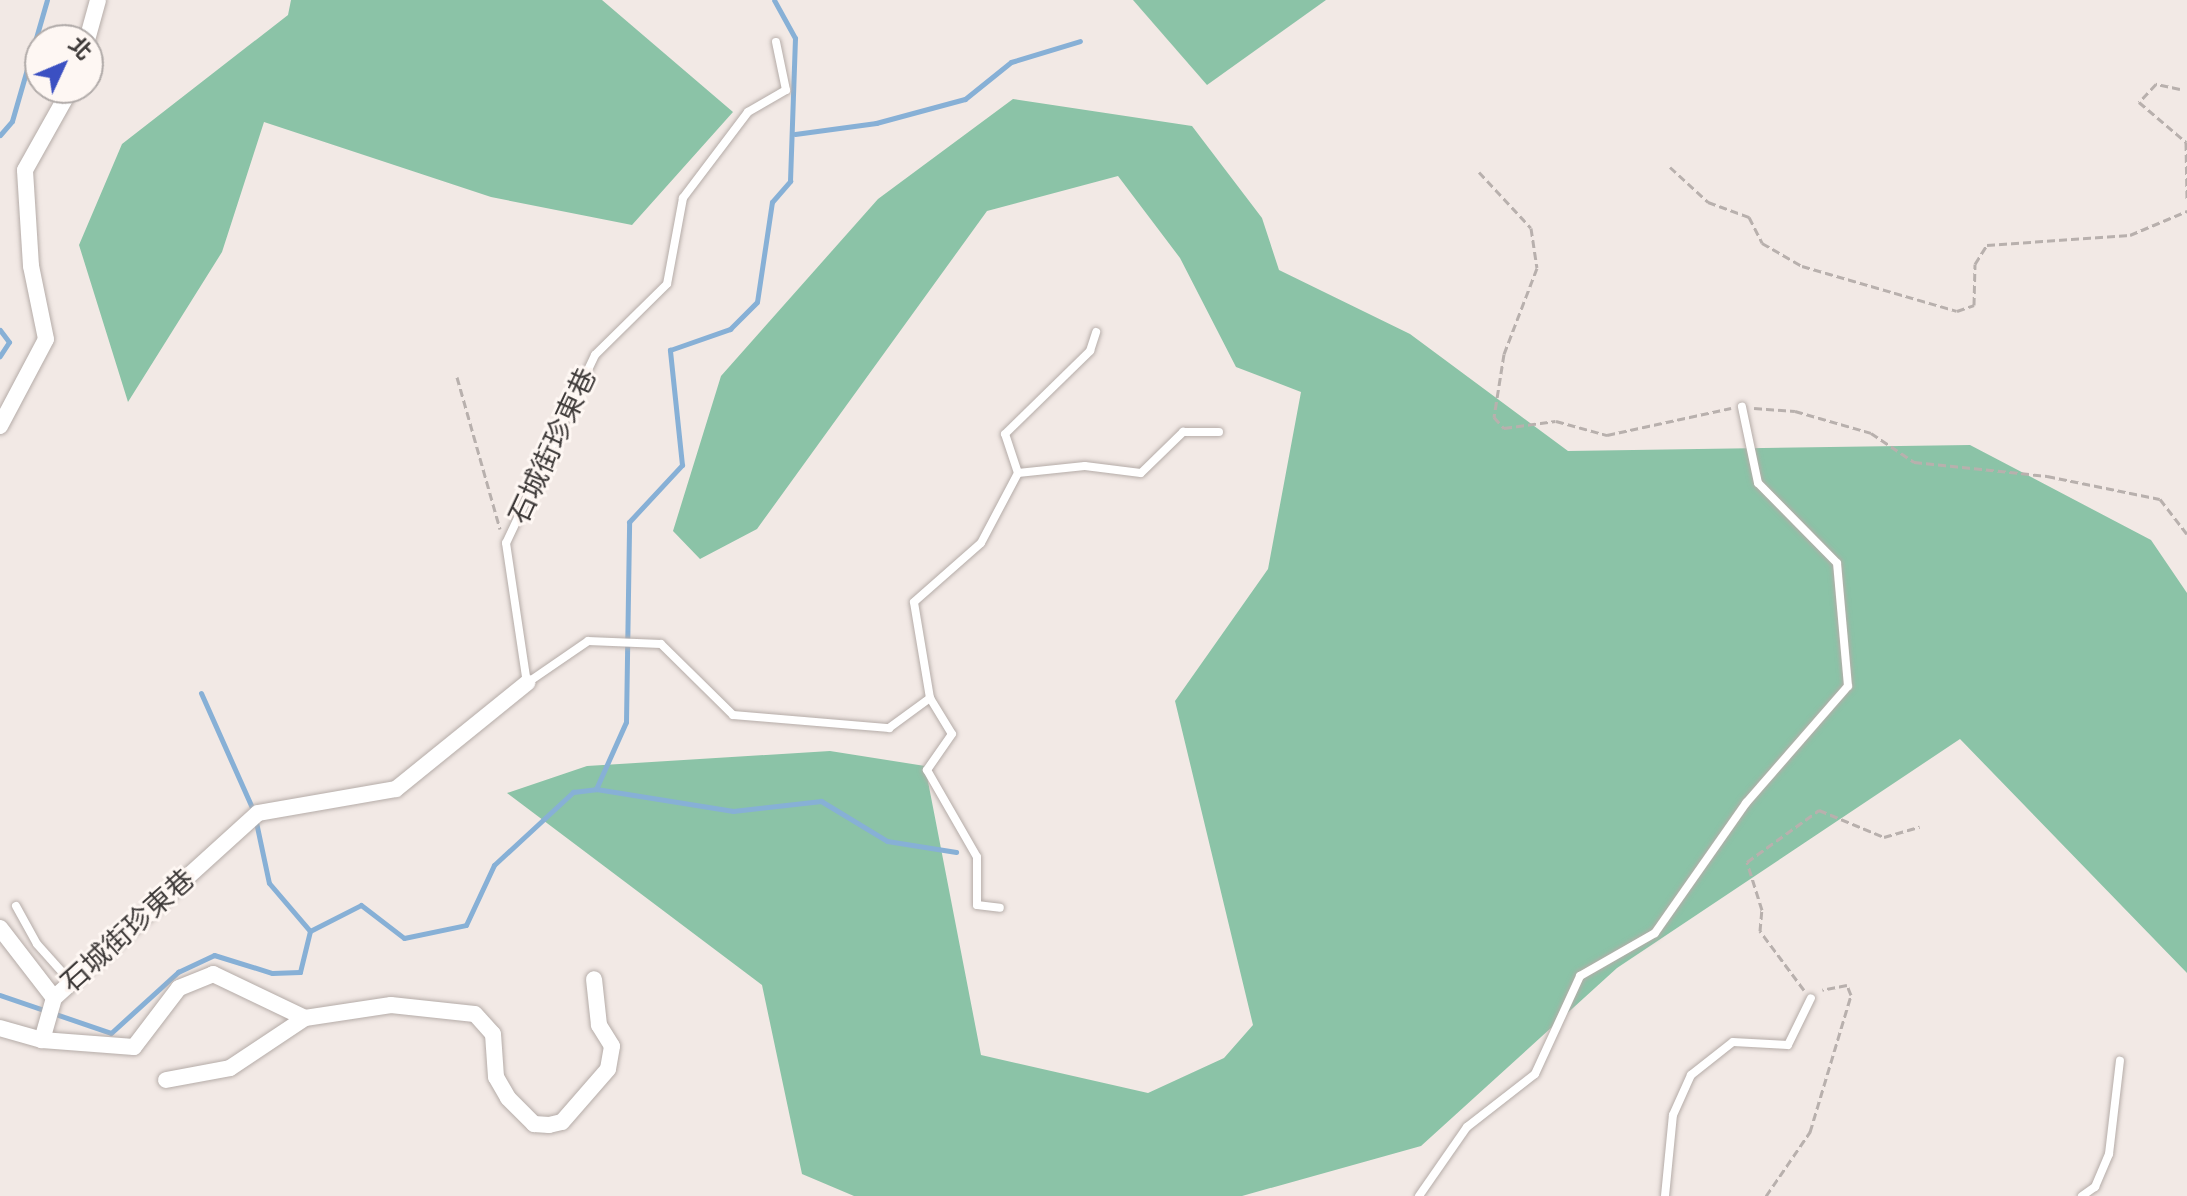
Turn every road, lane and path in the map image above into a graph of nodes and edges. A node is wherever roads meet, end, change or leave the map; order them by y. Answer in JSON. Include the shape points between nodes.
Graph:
{"nodes":[{"id":1,"x":98,"y":0,"type":"edge"},
{"id":2,"x":91,"y":24,"type":"edge"},
{"id":3,"x":776,"y":42,"type":"dead end"},
{"id":4,"x":2180,"y":89,"type":"dead end"},
{"id":5,"x":62,"y":104,"type":"edge"},
{"id":6,"x":1670,"y":167,"type":"dead end"},
{"id":7,"x":2187,"y":202,"type":"edge"},
{"id":8,"x":2187,"y":211,"type":"edge"},
{"id":9,"x":1096,"y":332,"type":"dead end"},
{"id":10,"x":457,"y":377,"type":"dead end"},
{"id":11,"x":1742,"y":407,"type":"dead end"},
{"id":12,"x":0,"y":426,"type":"edge"},
{"id":13,"x":1219,"y":432,"type":"dead end"},
{"id":14,"x":1018,"y":473,"type":"junction"},
{"id":15,"x":506,"y":543,"type":"junction"},
{"id":16,"x":527,"y":683,"type":"junction"},
{"id":17,"x":930,"y":698,"type":"junction"},
{"id":18,"x":1920,"y":827,"type":"dead end"},
{"id":19,"x":16,"y":906,"type":"dead end"},
{"id":20,"x":1000,"y":908,"type":"dead end"},
{"id":21,"x":0,"y":928,"type":"edge"},
{"id":22,"x":594,"y":979,"type":"dead end"},
{"id":23,"x":72,"y":982,"type":"junction"},
{"id":24,"x":54,"y":998,"type":"junction"},
{"id":25,"x":1811,"y":998,"type":"junction"},
{"id":26,"x":305,"y":1018,"type":"junction"},
{"id":27,"x":0,"y":1028,"type":"edge"},
{"id":28,"x":42,"y":1040,"type":"junction"},
{"id":29,"x":2120,"y":1061,"type":"dead end"},
{"id":30,"x":166,"y":1080,"type":"dead end"},
{"id":31,"x":1419,"y":1196,"type":"edge"},
{"id":32,"x":1665,"y":1196,"type":"edge"},
{"id":33,"x":1766,"y":1196,"type":"edge"},
{"id":34,"x":2082,"y":1196,"type":"edge"}],
"edges":[{"from":1,"to":2,"type":"street"},
{"from":3,"to":15,"type":"lane","name":"石城街珍東巷","via":[[786,90],[748,112],[683,198],[667,284],[595,355]]},
{"from":4,"to":7,"type":"path","via":[[2156,84],[2139,102],[2186,142]]},
{"from":5,"to":12,"type":"street","via":[[25,170],[31,266],[46,339]]},
{"from":6,"to":8,"type":"path","via":[[1708,202],[1749,217],[1762,243],[1802,266],[1957,311],[1974,305],[1975,264],[1987,245],[2130,235]]},
{"from":9,"to":14,"type":"lane","via":[[1090,351],[1005,434]]},
{"from":10,"to":15,"type":"path","via":[[482,486]]},
{"from":11,"to":31,"type":"lane","via":[[1758,483],[1837,563],[1850,676],[1846,691],[1746,803],[1655,933],[1580,976],[1535,1074],[1467,1127]]},
{"from":13,"to":14,"type":"lane","via":[[1183,432],[1141,473],[1085,466]]},
{"from":14,"to":17,"type":"lane","via":[[981,543],[914,602]]},
{"from":15,"to":16,"type":"lane","name":"石城街珍東巷"},
{"from":16,"to":17,"type":"lane","name":"石城街珍東巷","via":[[588,641],[661,644],[733,715],[889,728]]},
{"from":16,"to":23,"type":"street","name":"石城街珍東巷","via":[[396,789],[258,813]]},
{"from":17,"to":20,"type":"lane","via":[[952,734],[927,770],[977,857],[977,905]]},
{"from":18,"to":25,"type":"path","via":[[1884,837],[1819,810],[1747,862],[1762,910],[1760,931]]},
{"from":19,"to":23,"type":"lane","via":[[37,944]]},
{"from":21,"to":24,"type":"street","name":"石城街珍東巷"},
{"from":22,"to":26,"type":"street","via":[[599,1025],[612,1046],[608,1069],[562,1122],[549,1125],[534,1124],[508,1098],[496,1077],[493,1034],[475,1014],[391,1005]]},
{"from":23,"to":24,"type":"street","name":"石城街珍東巷"},
{"from":24,"to":28,"type":"street","name":"石城街珍東巷"},
{"from":25,"to":32,"type":"lane","via":[[1788,1045],[1733,1042],[1691,1075],[1673,1115]]},
{"from":25,"to":33,"type":"path","via":[[1830,984],[1847,985],[1851,995],[1810,1132]]},
{"from":26,"to":28,"type":"street","via":[[213,974],[179,988],[134,1047]]},
{"from":26,"to":30,"type":"street","via":[[230,1068]]},
{"from":27,"to":28,"type":"street"},
{"from":29,"to":34,"type":"lane","via":[[2109,1154],[2095,1187]]}]}
